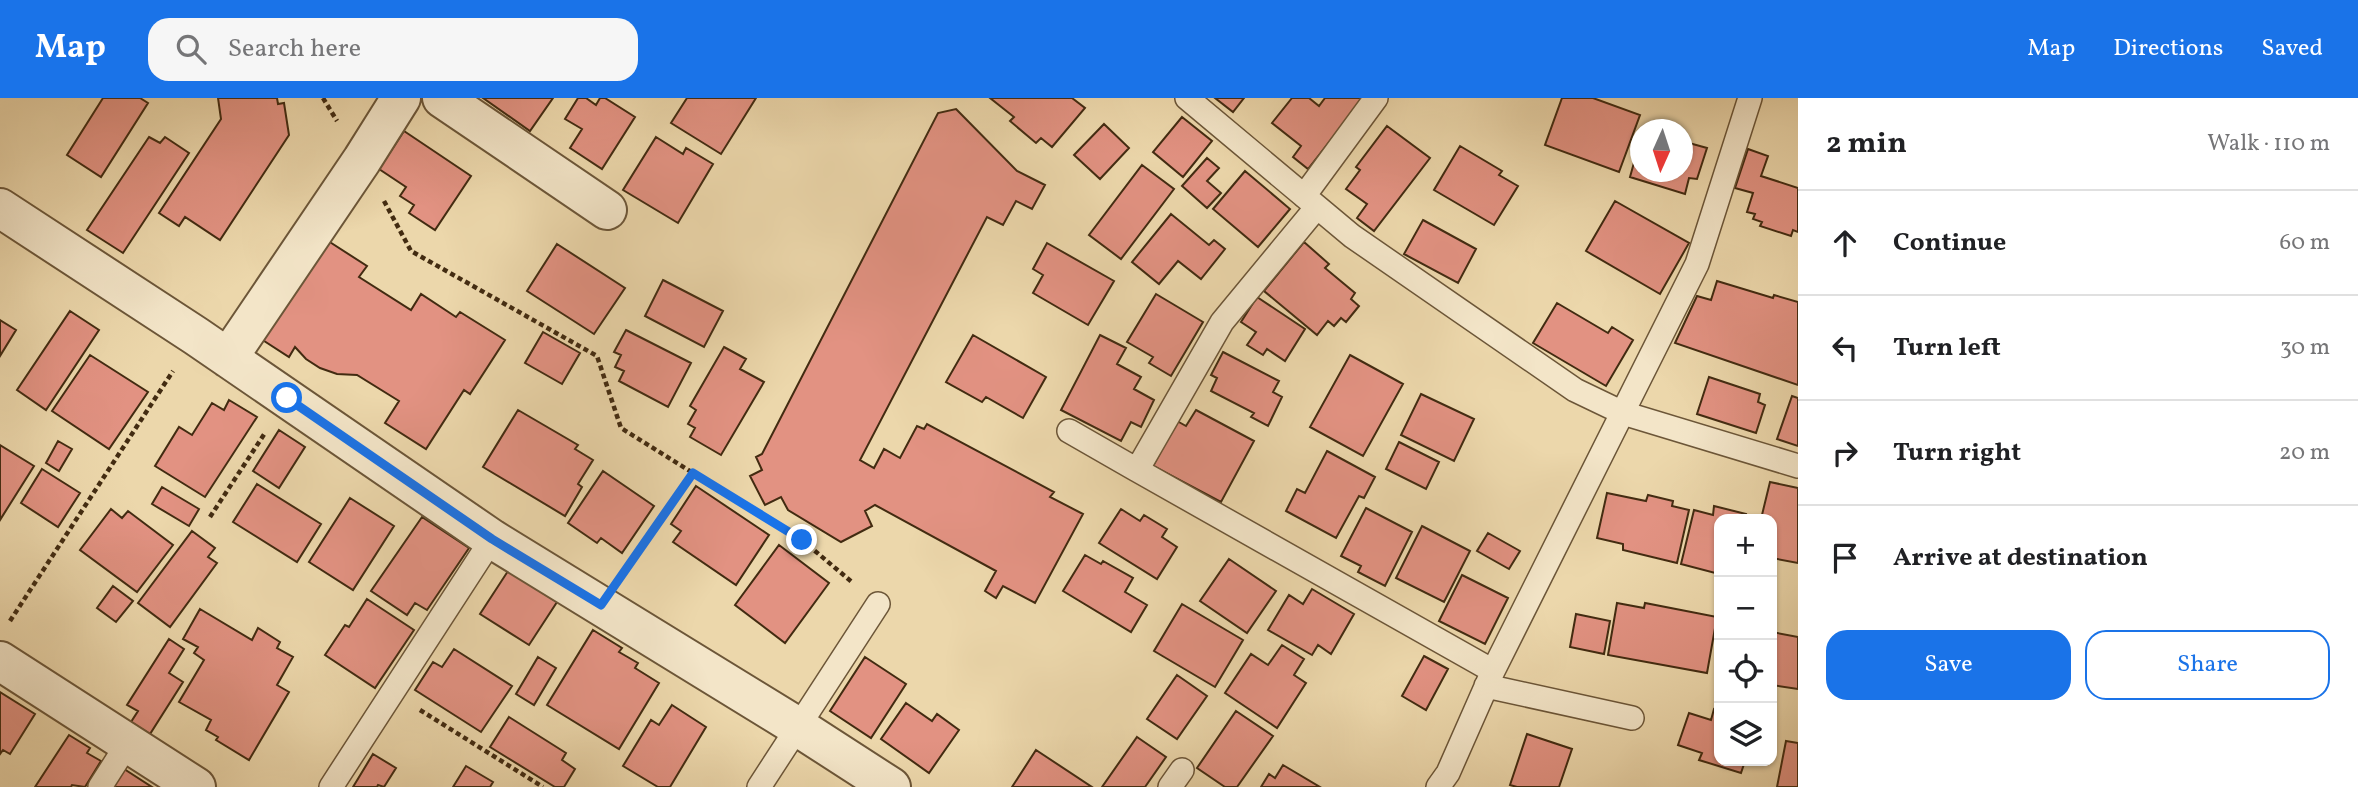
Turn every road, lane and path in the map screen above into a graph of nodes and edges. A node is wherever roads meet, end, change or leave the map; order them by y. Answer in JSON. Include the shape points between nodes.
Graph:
{"nodes":[{"id":1,"x":323,"y":98,"type":"edge"},
{"id":2,"x":401,"y":98,"type":"edge"},
{"id":3,"x":442,"y":98,"type":"edge"},
{"id":4,"x":1187,"y":98,"type":"edge"},
{"id":5,"x":1376,"y":98,"type":"edge"},
{"id":6,"x":1750,"y":98,"type":"edge"},
{"id":7,"x":362,"y":160,"type":"junction"},
{"id":8,"x":1310,"y":202,"type":"junction"},
{"id":9,"x":0,"y":208,"type":"edge"},
{"id":10,"x":607,"y":210,"type":"dead end"},
{"id":11,"x":196,"y":336,"type":"junction"},
{"id":12,"x":228,"y":358,"type":"junction"},
{"id":13,"x":287,"y":398,"type":"junction"},
{"id":14,"x":1623,"y":413,"type":"junction"},
{"id":15,"x":1069,"y":431,"type":"dead end"},
{"id":16,"x":1798,"y":467,"type":"edge"},
{"id":17,"x":1137,"y":470,"type":"junction"},
{"id":18,"x":693,"y":473,"type":"junction"},
{"id":19,"x":210,"y":517,"type":"dead end"},
{"id":20,"x":492,"y":539,"type":"junction"},
{"id":21,"x":878,"y":604,"type":"joint"},
{"id":22,"x":601,"y":605,"type":"junction"},
{"id":23,"x":4,"y":643,"type":"edge"},
{"id":24,"x":1489,"y":678,"type":"junction"},
{"id":25,"x":393,"y":692,"type":"junction"},
{"id":26,"x":1632,"y":718,"type":"dead end"},
{"id":27,"x":798,"y":727,"type":"junction"},
{"id":28,"x":128,"y":743,"type":"junction"},
{"id":29,"x":100,"y":787,"type":"edge"},
{"id":30,"x":196,"y":787,"type":"edge"},
{"id":31,"x":331,"y":787,"type":"edge"},
{"id":32,"x":543,"y":787,"type":"edge"},
{"id":33,"x":759,"y":787,"type":"edge"},
{"id":34,"x":891,"y":787,"type":"edge"},
{"id":35,"x":1438,"y":787,"type":"edge"}],
"edges":[{"from":1,"to":7,"type":"path"},
{"from":2,"to":7,"type":"street"},
{"from":3,"to":10,"type":"street"},
{"from":4,"to":8,"type":"lane"},
{"from":5,"to":8,"type":"lane"},
{"from":6,"to":14,"type":"lane","via":[[1696,264]]},
{"from":7,"to":12,"type":"street"},
{"from":7,"to":18,"type":"path","via":[[411,251],[597,356],[621,428]]},
{"from":8,"to":14,"type":"lane","via":[[1575,390]]},
{"from":8,"to":17,"type":"lane","via":[[1222,322]]},
{"from":9,"to":11,"type":"street"},
{"from":11,"to":12,"type":"street"},
{"from":11,"to":23,"type":"path"},
{"from":12,"to":13,"type":"street"},
{"from":13,"to":19,"type":"path"},
{"from":13,"to":20,"type":"street"},
{"from":14,"to":16,"type":"lane"},
{"from":14,"to":24,"type":"lane"},
{"from":15,"to":17,"type":"lane"},
{"from":17,"to":24,"type":"lane"},
{"from":18,"to":21,"type":"path","via":[[802,540]]},
{"from":18,"to":22,"type":"path"},
{"from":20,"to":22,"type":"street"},
{"from":20,"to":25,"type":"lane"},
{"from":21,"to":27,"type":"lane"},
{"from":22,"to":27,"type":"street"},
{"from":23,"to":28,"type":"street"},
{"from":24,"to":26,"type":"lane"},
{"from":24,"to":35,"type":"lane"},
{"from":25,"to":31,"type":"lane"},
{"from":25,"to":32,"type":"path"},
{"from":27,"to":33,"type":"lane"},
{"from":27,"to":34,"type":"street"},
{"from":28,"to":29,"type":"lane"},
{"from":28,"to":30,"type":"street"}]}
